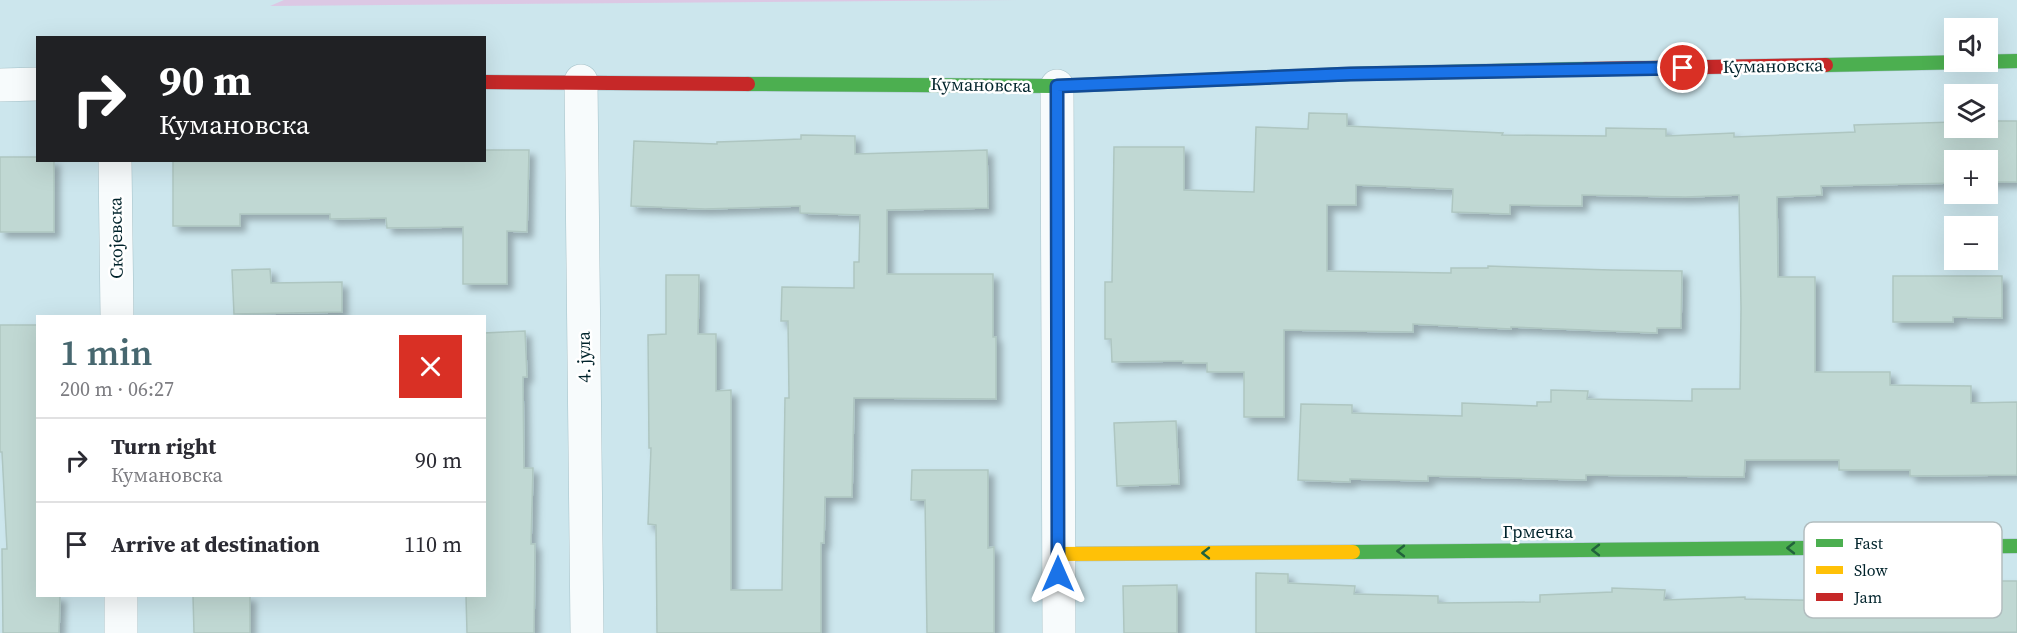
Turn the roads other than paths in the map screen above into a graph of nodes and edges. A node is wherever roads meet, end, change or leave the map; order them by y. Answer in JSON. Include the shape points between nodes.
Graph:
{"nodes":[{"id":1,"x":2017,"y":61,"type":"edge"},
{"id":2,"x":486,"y":81,"type":"edge"},
{"id":3,"x":581,"y":81,"type":"junction"},
{"id":4,"x":36,"y":84,"type":"edge"},
{"id":5,"x":0,"y":85,"type":"edge"},
{"id":6,"x":1057,"y":86,"type":"junction"},
{"id":7,"x":115,"y":162,"type":"edge"},
{"id":8,"x":117,"y":315,"type":"edge"},
{"id":9,"x":2002,"y":546,"type":"edge"},
{"id":10,"x":2017,"y":546,"type":"edge"},
{"id":11,"x":1804,"y":548,"type":"edge"},
{"id":12,"x":1058,"y":554,"type":"junction"},
{"id":13,"x":121,"y":597,"type":"edge"},
{"id":14,"x":121,"y":633,"type":"edge"},
{"id":15,"x":587,"y":633,"type":"edge"},
{"id":16,"x":1059,"y":633,"type":"edge"}],
"edges":[{"from":1,"to":6,"type":"street","name":"Кумановска","via":[[1350,74]]},
{"from":2,"to":3,"type":"street","name":"Кумановска"},
{"from":3,"to":6,"type":"street","name":"Кумановска"},
{"from":3,"to":15,"type":"street","name":"4. јула"},
{"from":4,"to":5,"type":"street"},
{"from":6,"to":12,"type":"street"},
{"from":7,"to":8,"type":"street","name":"Скојевска"},
{"from":10,"to":9,"type":"street","name":"Грмечка","one_way":true},
{"from":11,"to":12,"type":"street","name":"Грмечка","one_way":true},
{"from":12,"to":16,"type":"street"},
{"from":13,"to":14,"type":"street"}]}
